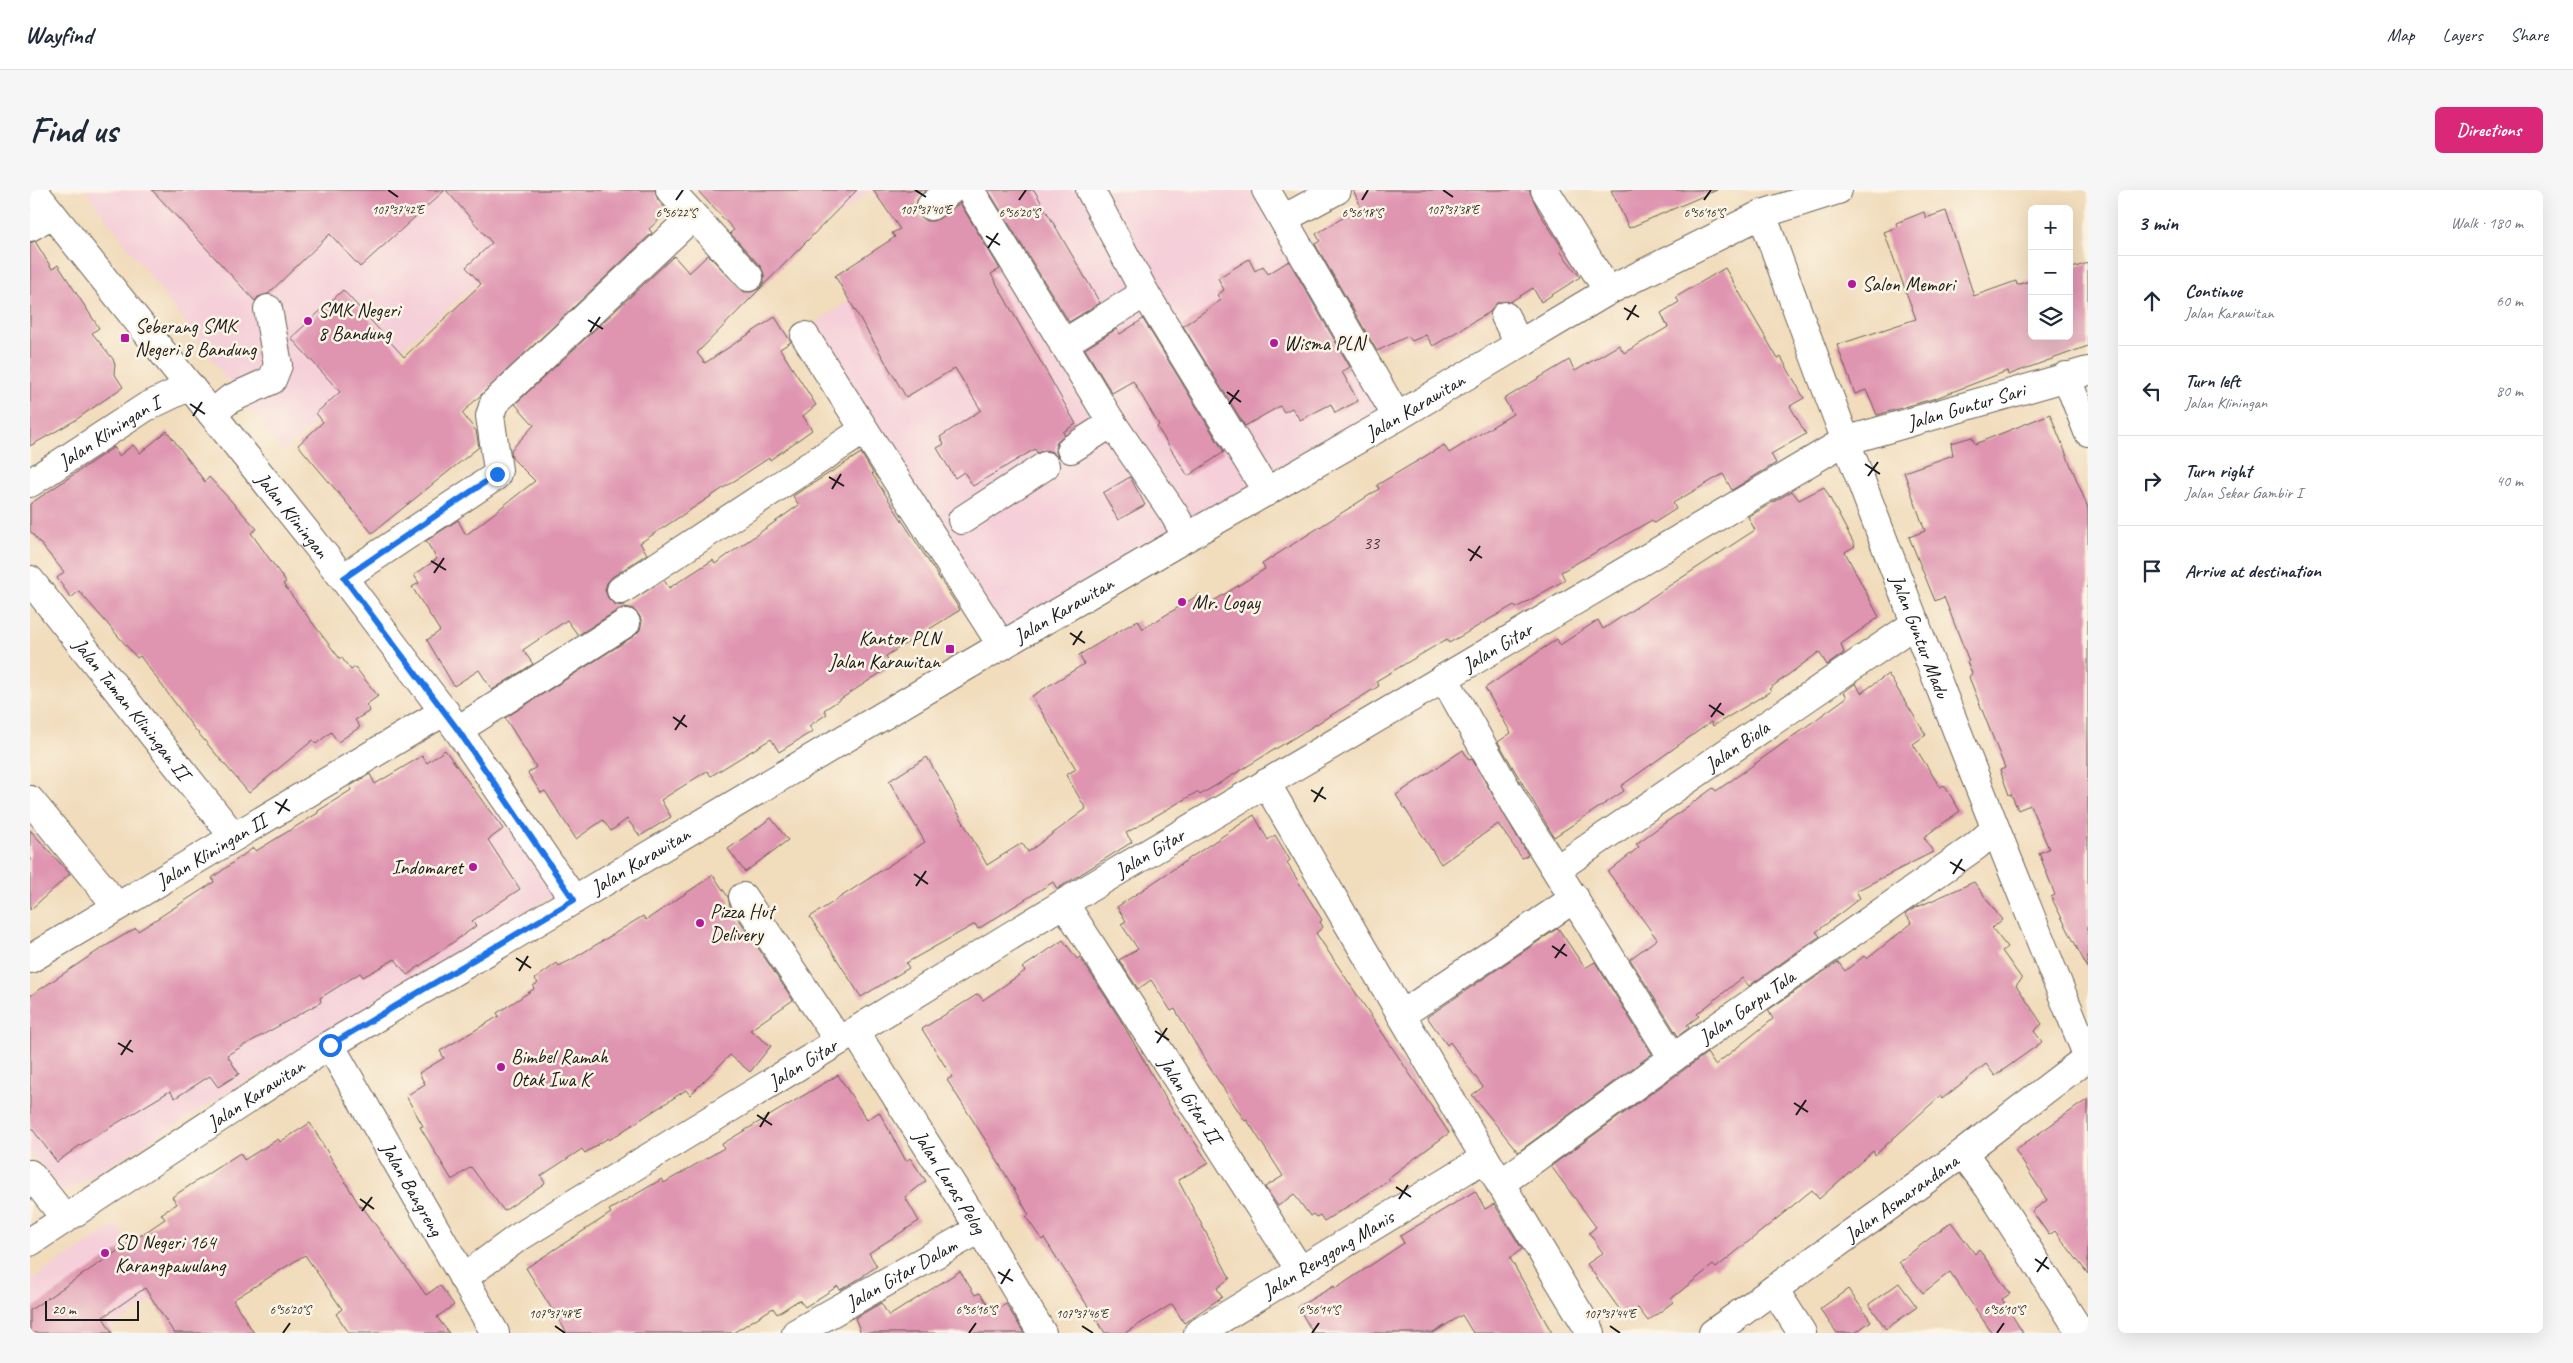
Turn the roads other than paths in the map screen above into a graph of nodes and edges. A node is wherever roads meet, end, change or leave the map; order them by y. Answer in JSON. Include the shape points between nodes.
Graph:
{"nodes":[{"id":1,"x":33,"y":190,"type":"edge"},
{"id":2,"x":670,"y":190,"type":"edge"},
{"id":3,"x":970,"y":190,"type":"edge"},
{"id":4,"x":1090,"y":190,"type":"edge"},
{"id":5,"x":1266,"y":190,"type":"edge"},
{"id":6,"x":1337,"y":190,"type":"edge"},
{"id":7,"x":1545,"y":190,"type":"edge"},
{"id":8,"x":1838,"y":190,"type":"edge"},
{"id":9,"x":1762,"y":214,"type":"junction"},
{"id":10,"x":692,"y":217,"type":"junction"},
{"id":11,"x":1283,"y":219,"type":"junction"},
{"id":12,"x":41,"y":220,"type":"edge"},
{"id":13,"x":750,"y":277,"type":"dead end"},
{"id":14,"x":1608,"y":291,"type":"junction"},
{"id":15,"x":1145,"y":293,"type":"junction"},
{"id":16,"x":268,"y":309,"type":"dead end"},
{"id":17,"x":1505,"y":316,"type":"dead end"},
{"id":18,"x":805,"y":336,"type":"dead end"},
{"id":19,"x":1064,"y":344,"type":"junction"},
{"id":20,"x":1520,"y":344,"type":"junction"},
{"id":21,"x":2077,"y":374,"type":"edge"},
{"id":22,"x":190,"y":386,"type":"junction"},
{"id":23,"x":212,"y":414,"type":"junction"},
{"id":24,"x":1397,"y":417,"type":"junction"},
{"id":25,"x":1112,"y":423,"type":"junction"},
{"id":26,"x":864,"y":430,"type":"junction"},
{"id":27,"x":2088,"y":432,"type":"edge"},
{"id":28,"x":1845,"y":442,"type":"junction"},
{"id":29,"x":1071,"y":449,"type":"dead end"},
{"id":30,"x":1045,"y":466,"type":"dead end"},
{"id":31,"x":30,"y":483,"type":"edge"},
{"id":32,"x":1267,"y":492,"type":"junction"},
{"id":33,"x":962,"y":520,"type":"dead end"},
{"id":34,"x":1187,"y":536,"type":"junction"},
{"id":35,"x":344,"y":578,"type":"junction"},
{"id":36,"x":30,"y":580,"type":"edge"},
{"id":37,"x":621,"y":590,"type":"dead end"},
{"id":38,"x":626,"y":623,"type":"dead end"},
{"id":39,"x":1916,"y":623,"type":"junction"},
{"id":40,"x":1002,"y":646,"type":"junction"},
{"id":41,"x":1444,"y":678,"type":"junction"},
{"id":42,"x":452,"y":720,"type":"junction"},
{"id":43,"x":1266,"y":782,"type":"junction"},
{"id":44,"x":30,"y":800,"type":"edge"},
{"id":45,"x":1994,"y":830,"type":"junction"},
{"id":46,"x":234,"y":837,"type":"junction"},
{"id":47,"x":1557,"y":869,"type":"junction"},
{"id":48,"x":743,"y":897,"type":"dead end"},
{"id":49,"x":1575,"y":898,"type":"junction"},
{"id":50,"x":574,"y":900,"type":"junction"},
{"id":51,"x":1064,"y":903,"type":"junction"},
{"id":52,"x":117,"y":906,"type":"junction"},
{"id":53,"x":30,"y":959,"type":"edge"},
{"id":54,"x":1401,"y":1015,"type":"junction"},
{"id":55,"x":847,"y":1037,"type":"junction"},
{"id":56,"x":330,"y":1045,"type":"junction"},
{"id":57,"x":2088,"y":1057,"type":"edge"},
{"id":58,"x":1673,"y":1058,"type":"junction"},
{"id":59,"x":1964,"y":1153,"type":"junction"},
{"id":60,"x":1485,"y":1158,"type":"junction"},
{"id":61,"x":30,"y":1174,"type":"edge"},
{"id":62,"x":1500,"y":1184,"type":"junction"},
{"id":63,"x":65,"y":1218,"type":"junction"},
{"id":64,"x":980,"y":1229,"type":"junction"},
{"id":65,"x":30,"y":1242,"type":"edge"},
{"id":66,"x":1300,"y":1270,"type":"junction"},
{"id":67,"x":463,"y":1278,"type":"junction"},
{"id":68,"x":1774,"y":1289,"type":"junction"},
{"id":69,"x":1588,"y":1326,"type":"edge"},
{"id":70,"x":495,"y":1333,"type":"edge"},
{"id":71,"x":796,"y":1333,"type":"edge"},
{"id":72,"x":1042,"y":1333,"type":"edge"},
{"id":73,"x":1198,"y":1333,"type":"edge"},
{"id":74,"x":1713,"y":1333,"type":"edge"},
{"id":75,"x":1802,"y":1333,"type":"edge"},
{"id":76,"x":2081,"y":1333,"type":"edge"}],
"edges":[{"from":1,"to":12,"type":"street","name":"Jalan Kliningan"},
{"from":2,"to":10,"type":"street"},
{"from":3,"to":19,"type":"street"},
{"from":4,"to":15,"type":"street"},
{"from":5,"to":11,"type":"street"},
{"from":6,"to":11,"type":"street"},
{"from":7,"to":14,"type":"street"},
{"from":8,"to":9,"type":"street","name":"Jalan Karawitan"},
{"from":9,"to":14,"type":"street","name":"Jalan Karawitan"},
{"from":9,"to":28,"type":"street","name":"Jalan Guntur Madu"},
{"from":10,"to":13,"type":"street"},
{"from":10,"to":35,"type":"street","via":[[494,403],[490,416],[498,470],[496,476]]},
{"from":11,"to":24,"type":"street"},
{"from":12,"to":22,"type":"street","name":"Jalan Kliningan"},
{"from":14,"to":20,"type":"street","name":"Jalan Karawitan"},
{"from":15,"to":19,"type":"street"},
{"from":15,"to":32,"type":"street"},
{"from":16,"to":23,"type":"street","via":[[278,365],[272,380],[230,398]]},
{"from":17,"to":20,"type":"street"},
{"from":18,"to":26,"type":"street","name":"Jalan Karawitan"},
{"from":19,"to":25,"type":"street"},
{"from":20,"to":24,"type":"street","name":"Jalan Karawitan"},
{"from":21,"to":27,"type":"street"},
{"from":21,"to":28,"type":"street","name":"Jalan Guntur Sari"},
{"from":22,"to":23,"type":"street","name":"Jalan Kliningan"},
{"from":22,"to":31,"type":"street","name":"Jalan Kliningan I","via":[[146,406]]},
{"from":23,"to":35,"type":"street","name":"Jalan Kliningan"},
{"from":24,"to":32,"type":"street","name":"Jalan Karawitan"},
{"from":25,"to":29,"type":"street"},
{"from":25,"to":34,"type":"street"},
{"from":26,"to":37,"type":"street"},
{"from":26,"to":40,"type":"street","name":"Jalan Karawitan"},
{"from":28,"to":39,"type":"street","name":"Jalan Guntur Madu"},
{"from":28,"to":41,"type":"street","name":"Jalan Gitar"},
{"from":30,"to":33,"type":"street"},
{"from":32,"to":34,"type":"street","name":"Jalan Karawitan"},
{"from":34,"to":40,"type":"street","name":"Jalan Karawitan"},
{"from":35,"to":42,"type":"street","name":"Jalan Kliningan"},
{"from":36,"to":46,"type":"street","name":"Jalan Taman Kliningan II"},
{"from":38,"to":42,"type":"street"},
{"from":39,"to":45,"type":"street","name":"Jalan Guntur Madu"},
{"from":39,"to":47,"type":"street","name":"Jalan Biola"},
{"from":40,"to":50,"type":"street","name":"Jalan Karawitan"},
{"from":41,"to":43,"type":"street","name":"Jalan Gitar"},
{"from":41,"to":47,"type":"street","via":[[1518,809]]},
{"from":42,"to":46,"type":"street","name":"Jalan Kliningan II"},
{"from":42,"to":50,"type":"street","name":"Jalan Kliningan"},
{"from":43,"to":51,"type":"street","name":"Jalan Gitar"},
{"from":43,"to":54,"type":"street"},
{"from":44,"to":52,"type":"street"},
{"from":45,"to":57,"type":"street","name":"Jalan Guntur Madu"},
{"from":45,"to":58,"type":"street","name":"Jalan Garpu Tala","via":[[1976,846]]},
{"from":46,"to":52,"type":"street","name":"Jalan Kliningan II"},
{"from":47,"to":49,"type":"street"},
{"from":48,"to":55,"type":"street","name":"Jalan Laras Pelog"},
{"from":49,"to":54,"type":"street"},
{"from":49,"to":58,"type":"street"},
{"from":50,"to":56,"type":"street","name":"Jalan Karawitan"},
{"from":51,"to":55,"type":"street","name":"Jalan Gitar"},
{"from":51,"to":66,"type":"street","name":"Jalan Gitar II"},
{"from":52,"to":53,"type":"street","name":"Jalan Kliningan II"},
{"from":54,"to":60,"type":"street"},
{"from":55,"to":64,"type":"street","name":"Jalan Laras Pelog"},
{"from":55,"to":67,"type":"street","name":"Jalan Gitar","via":[[516,1239]]},
{"from":56,"to":63,"type":"street","name":"Jalan Karawitan"},
{"from":56,"to":67,"type":"street","name":"Jalan Bangreng"},
{"from":57,"to":59,"type":"street","name":"Jalan Asmarandana"},
{"from":58,"to":62,"type":"street","name":"Jalan Garpu Tala"},
{"from":59,"to":68,"type":"street","name":"Jalan Asmarandana"},
{"from":59,"to":76,"type":"street"},
{"from":60,"to":62,"type":"street"},
{"from":60,"to":66,"type":"street","name":"Jalan Renggong Manis"},
{"from":61,"to":63,"type":"street"},
{"from":62,"to":69,"type":"street"},
{"from":63,"to":65,"type":"street","name":"Jalan Karawitan"},
{"from":64,"to":71,"type":"street","name":"Jalan Gitar Dalam"},
{"from":64,"to":72,"type":"street","name":"Jalan Laras Pelog"},
{"from":66,"to":73,"type":"street","name":"Jalan Renggong Manis"},
{"from":67,"to":70,"type":"street","name":"Jalan Bangreng"},
{"from":68,"to":74,"type":"street","name":"Jalan Asmarandana"},
{"from":68,"to":75,"type":"street"}]}
